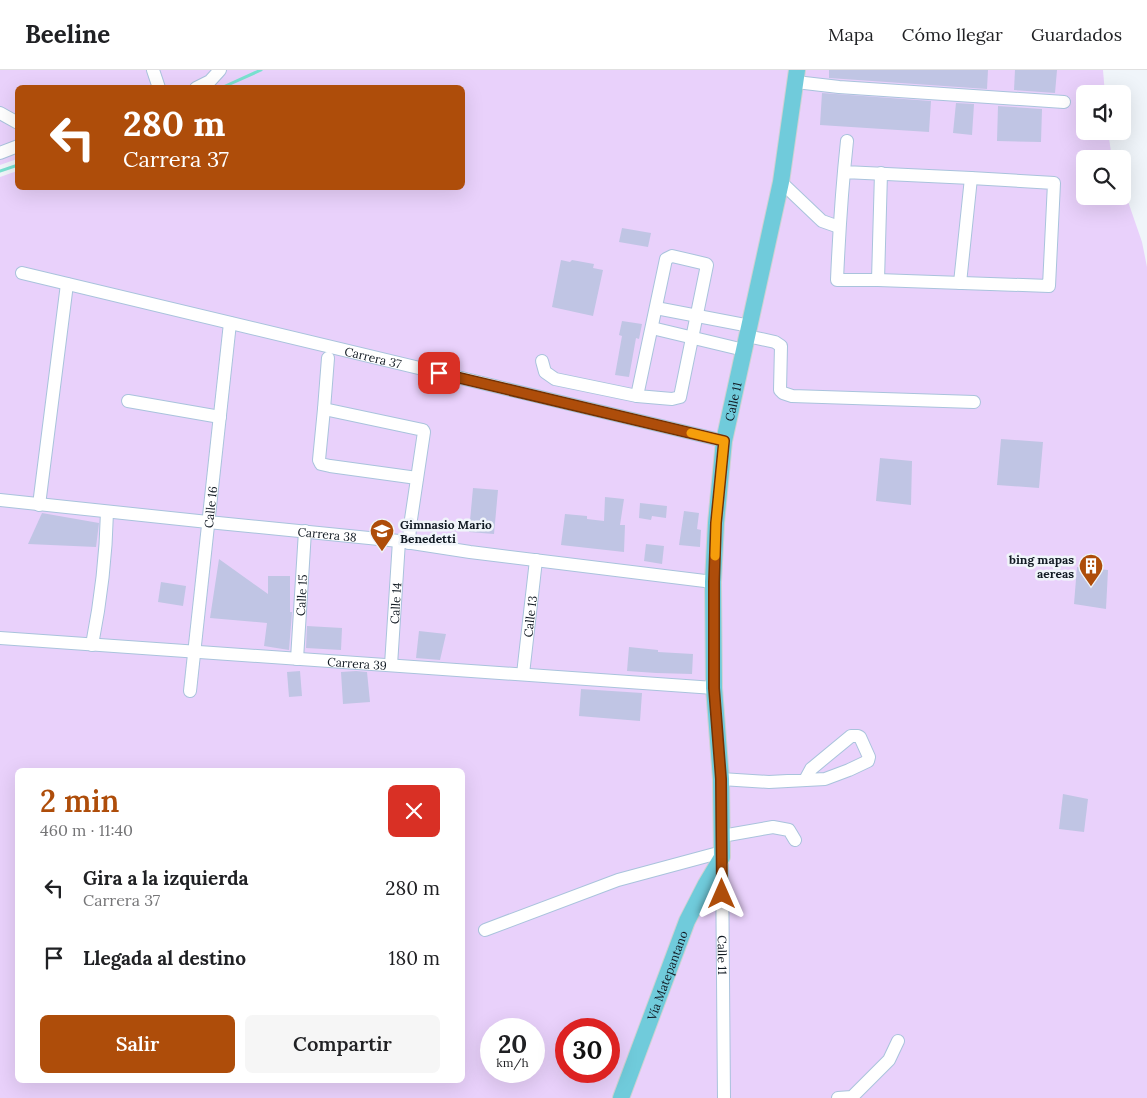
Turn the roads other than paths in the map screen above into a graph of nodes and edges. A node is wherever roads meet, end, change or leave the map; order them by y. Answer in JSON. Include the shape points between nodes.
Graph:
{"nodes":[{"id":1,"x":153,"y":70,"type":"edge"},
{"id":2,"x":220,"y":70,"type":"edge"},
{"id":3,"x":797,"y":76,"type":"edge"},
{"id":4,"x":159,"y":85,"type":"edge"},
{"id":5,"x":202,"y":85,"type":"edge"},
{"id":6,"x":1064,"y":102,"type":"dead end"},
{"id":7,"x":0,"y":114,"type":"edge"},
{"id":8,"x":15,"y":122,"type":"edge"},
{"id":9,"x":847,"y":140,"type":"dead end"},
{"id":10,"x":15,"y":147,"type":"edge"},
{"id":11,"x":0,"y":153,"type":"edge"},
{"id":12,"x":844,"y":172,"type":"junction"},
{"id":13,"x":882,"y":173,"type":"junction"},
{"id":14,"x":971,"y":178,"type":"junction"},
{"id":15,"x":781,"y":182,"type":"junction"},
{"id":16,"x":839,"y":227,"type":"junction"},
{"id":17,"x":22,"y":273,"type":"dead end"},
{"id":18,"x":878,"y":280,"type":"junction"},
{"id":19,"x":960,"y":283,"type":"junction"},
{"id":20,"x":67,"y":284,"type":"junction"},
{"id":21,"x":656,"y":308,"type":"junction"},
{"id":22,"x":697,"y":316,"type":"junction"},
{"id":23,"x":230,"y":323,"type":"junction"},
{"id":24,"x":652,"y":328,"type":"junction"},
{"id":25,"x":747,"y":337,"type":"junction"},
{"id":26,"x":693,"y":338,"type":"junction"},
{"id":27,"x":328,"y":358,"type":"dead end"},
{"id":28,"x":542,"y":362,"type":"dead end"},
{"id":29,"x":637,"y":396,"type":"junction"},
{"id":30,"x":128,"y":401,"type":"dead end"},
{"id":31,"x":974,"y":402,"type":"dead end"},
{"id":32,"x":324,"y":408,"type":"junction"},
{"id":33,"x":220,"y":417,"type":"junction"},
{"id":34,"x":724,"y":441,"type":"junction"},
{"id":35,"x":417,"y":478,"type":"junction"},
{"id":36,"x":0,"y":500,"type":"edge"},
{"id":37,"x":40,"y":505,"type":"junction"},
{"id":38,"x":107,"y":512,"type":"junction"},
{"id":39,"x":208,"y":522,"type":"junction"},
{"id":40,"x":305,"y":531,"type":"junction"},
{"id":41,"x":404,"y":542,"type":"junction"},
{"id":42,"x":536,"y":560,"type":"junction"},
{"id":43,"x":714,"y":582,"type":"junction"},
{"id":44,"x":0,"y":638,"type":"edge"},
{"id":45,"x":92,"y":645,"type":"junction"},
{"id":46,"x":194,"y":652,"type":"junction"},
{"id":47,"x":297,"y":659,"type":"junction"},
{"id":48,"x":391,"y":665,"type":"junction"},
{"id":49,"x":523,"y":674,"type":"junction"},
{"id":50,"x":714,"y":688,"type":"junction"},
{"id":51,"x":190,"y":692,"type":"dead end"},
{"id":52,"x":721,"y":779,"type":"junction"},
{"id":53,"x":805,"y":780,"type":"junction"},
{"id":54,"x":794,"y":840,"type":"dead end"},
{"id":55,"x":722,"y":848,"type":"junction"},
{"id":56,"x":485,"y":930,"type":"dead end"},
{"id":57,"x":898,"y":1041,"type":"dead end"},
{"id":58,"x":621,"y":1098,"type":"edge"},
{"id":59,"x":724,"y":1098,"type":"edge"},
{"id":60,"x":838,"y":1098,"type":"edge"},
{"id":61,"x":853,"y":1098,"type":"edge"}],
"edges":[{"from":1,"to":4,"type":"street"},
{"from":2,"to":5,"type":"street"},
{"from":3,"to":6,"type":"street","via":[[839,88]]},
{"from":3,"to":15,"type":"main road","name":"Calle 11"},
{"from":7,"to":8,"type":"street"},
{"from":9,"to":12,"type":"street"},
{"from":10,"to":11,"type":"street"},
{"from":12,"to":13,"type":"street"},
{"from":12,"to":16,"type":"street"},
{"from":13,"to":14,"type":"street"},
{"from":13,"to":18,"type":"street"},
{"from":14,"to":19,"type":"street"},
{"from":14,"to":19,"type":"street","via":[[1054,184],[1048,286]]},
{"from":15,"to":16,"type":"street","via":[[822,221]]},
{"from":15,"to":25,"type":"main road","name":"Calle 11"},
{"from":16,"to":18,"type":"street","via":[[837,280]]},
{"from":17,"to":20,"type":"street","name":"Carrera 37"},
{"from":18,"to":19,"type":"street"},
{"from":20,"to":23,"type":"street","name":"Carrera 37"},
{"from":20,"to":37,"type":"street"},
{"from":21,"to":22,"type":"street"},
{"from":21,"to":22,"type":"street","via":[[666,259],[672,256],[707,265]]},
{"from":21,"to":24,"type":"street"},
{"from":22,"to":25,"type":"street"},
{"from":22,"to":26,"type":"street"},
{"from":23,"to":33,"type":"street","name":"Calle 16"},
{"from":23,"to":34,"type":"street","name":"Carrera 37"},
{"from":24,"to":26,"type":"street"},
{"from":24,"to":29,"type":"street"},
{"from":25,"to":26,"type":"street"},
{"from":25,"to":31,"type":"street","via":[[781,346],[780,390],[783,394]]},
{"from":25,"to":34,"type":"main road","name":"Calle 11"},
{"from":26,"to":29,"type":"street","via":[[680,397]]},
{"from":27,"to":32,"type":"street"},
{"from":28,"to":29,"type":"street","via":[[545,372],[554,379]]},
{"from":30,"to":33,"type":"street"},
{"from":32,"to":35,"type":"street","name":"Calle 14","via":[[423,430]]},
{"from":32,"to":35,"type":"street","via":[[319,460],[322,464]]},
{"from":33,"to":39,"type":"street","name":"Calle 16"},
{"from":34,"to":43,"type":"main road","name":"Calle 11"},
{"from":35,"to":41,"type":"street","name":"Calle 14","via":[[410,526]]},
{"from":36,"to":37,"type":"street","name":"Carrera 38"},
{"from":37,"to":38,"type":"street","name":"Carrera 38"},
{"from":38,"to":39,"type":"street","name":"Carrera 38"},
{"from":38,"to":45,"type":"street","via":[[103,579]]},
{"from":39,"to":40,"type":"street","name":"Carrera 38"},
{"from":39,"to":46,"type":"street","name":"Calle 16"},
{"from":40,"to":41,"type":"street","name":"Carrera 38"},
{"from":40,"to":47,"type":"street","name":"Calle 15"},
{"from":41,"to":42,"type":"street","name":"Carrera 38"},
{"from":41,"to":48,"type":"street","name":"Calle 14"},
{"from":42,"to":43,"type":"street","name":"Carrera 38"},
{"from":42,"to":49,"type":"street","name":"Calle 13"},
{"from":43,"to":50,"type":"main road","name":"Calle 11"},
{"from":44,"to":45,"type":"street","name":"Carrera 39"},
{"from":45,"to":46,"type":"street","name":"Carrera 39"},
{"from":46,"to":47,"type":"street","name":"Carrera 39"},
{"from":46,"to":51,"type":"street","name":"Calle 16"},
{"from":47,"to":48,"type":"street","name":"Carrera 39"},
{"from":48,"to":49,"type":"street","name":"Carrera 39"},
{"from":49,"to":50,"type":"street","name":"Carrera 39"},
{"from":50,"to":52,"type":"main road","name":"Calle 11"},
{"from":52,"to":53,"type":"street"},
{"from":52,"to":55,"type":"main road","name":"Calle 11"},
{"from":53,"to":53,"type":"street","via":[[825,779],[868,761],[860,737],[851,736],[811,769]]},
{"from":54,"to":55,"type":"street","via":[[789,830],[773,828]]},
{"from":55,"to":56,"type":"street","via":[[618,880]]},
{"from":55,"to":58,"type":"main road","name":"Vía Matepantano","via":[[687,921]]},
{"from":55,"to":59,"type":"street","name":"Calle 11"},
{"from":57,"to":61,"type":"street","via":[[889,1060]]},
{"from":60,"to":61,"type":"street"}]}
